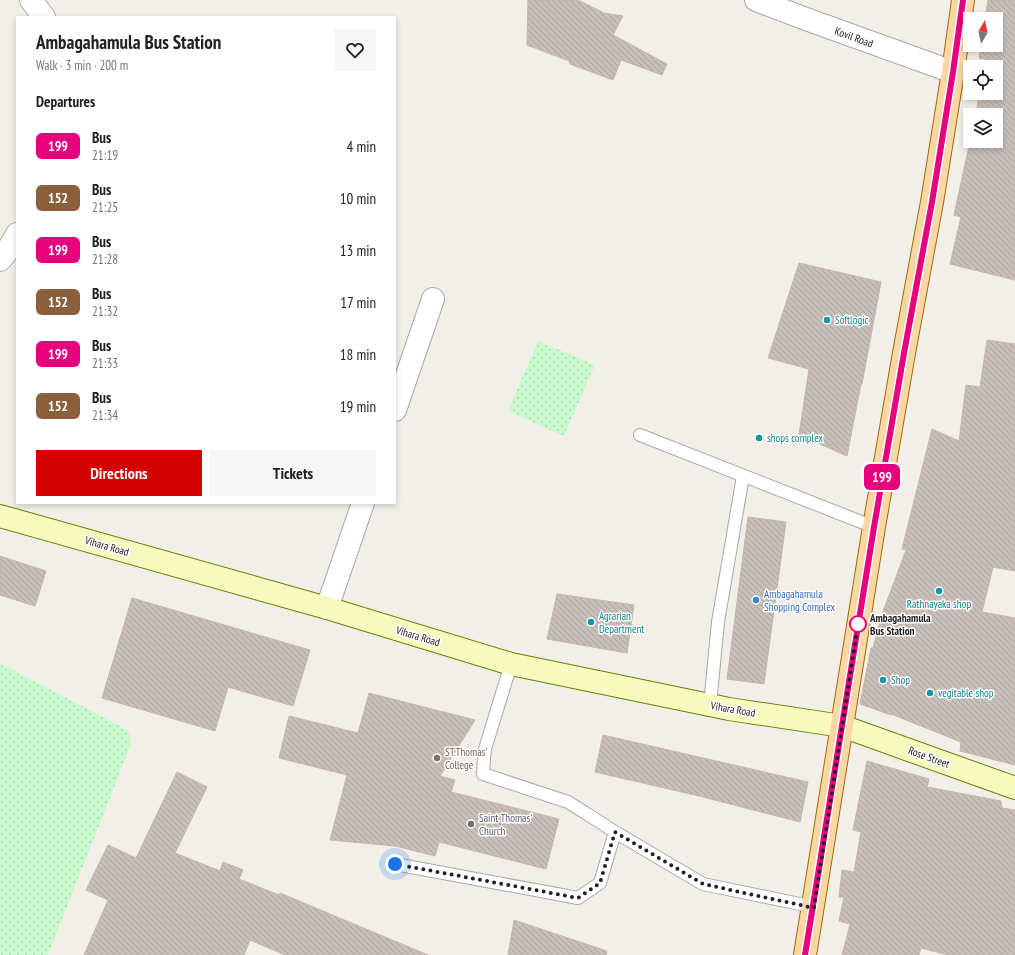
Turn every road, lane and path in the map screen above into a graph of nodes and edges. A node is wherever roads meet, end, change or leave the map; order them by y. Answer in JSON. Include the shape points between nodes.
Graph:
{"nodes":[{"id":1,"x":31,"y":0,"type":"edge"},
{"id":2,"x":756,"y":0,"type":"edge"},
{"id":3,"x":963,"y":0,"type":"edge"},
{"id":4,"x":43,"y":16,"type":"edge"},
{"id":5,"x":953,"y":72,"type":"junction"},
{"id":6,"x":16,"y":236,"type":"edge"},
{"id":7,"x":0,"y":260,"type":"edge"},
{"id":8,"x":433,"y":299,"type":"dead end"},
{"id":9,"x":396,"y":407,"type":"edge"},
{"id":10,"x":640,"y":435,"type":"dead end"},
{"id":11,"x":743,"y":476,"type":"junction"},
{"id":12,"x":363,"y":504,"type":"edge"},
{"id":13,"x":0,"y":516,"type":"edge"},
{"id":14,"x":874,"y":527,"type":"junction"},
{"id":15,"x":327,"y":608,"type":"junction"},
{"id":16,"x":511,"y":664,"type":"junction"},
{"id":17,"x":710,"y":705,"type":"junction"},
{"id":18,"x":842,"y":726,"type":"junction"},
{"id":19,"x":1015,"y":788,"type":"edge"},
{"id":20,"x":615,"y":832,"type":"junction"},
{"id":21,"x":395,"y":864,"type":"dead end"},
{"id":22,"x":814,"y":908,"type":"junction"},
{"id":23,"x":805,"y":955,"type":"edge"}],
"edges":[{"from":1,"to":4,"type":"street"},
{"from":2,"to":5,"type":"street","name":"Kovil Road"},
{"from":3,"to":5,"type":"main road"},
{"from":5,"to":14,"type":"main road"},
{"from":6,"to":7,"type":"street"},
{"from":8,"to":9,"type":"street"},
{"from":10,"to":11,"type":"lane"},
{"from":11,"to":14,"type":"lane"},
{"from":11,"to":17,"type":"lane","via":[[718,622]]},
{"from":12,"to":15,"type":"street"},
{"from":13,"to":15,"type":"street","name":"Vihara Road"},
{"from":14,"to":18,"type":"main road"},
{"from":15,"to":16,"type":"street","name":"Vihara Road"},
{"from":16,"to":17,"type":"street","name":"Vihara Road"},
{"from":16,"to":20,"type":"lane","via":[[485,749],[483,774],[568,802]]},
{"from":17,"to":18,"type":"street","name":"Vihara Road"},
{"from":18,"to":19,"type":"street","name":"Rose Street"},
{"from":18,"to":22,"type":"main road"},
{"from":20,"to":21,"type":"lane","via":[[600,883],[578,898]]},
{"from":20,"to":22,"type":"lane","via":[[703,884]]},
{"from":22,"to":23,"type":"main road"}]}
